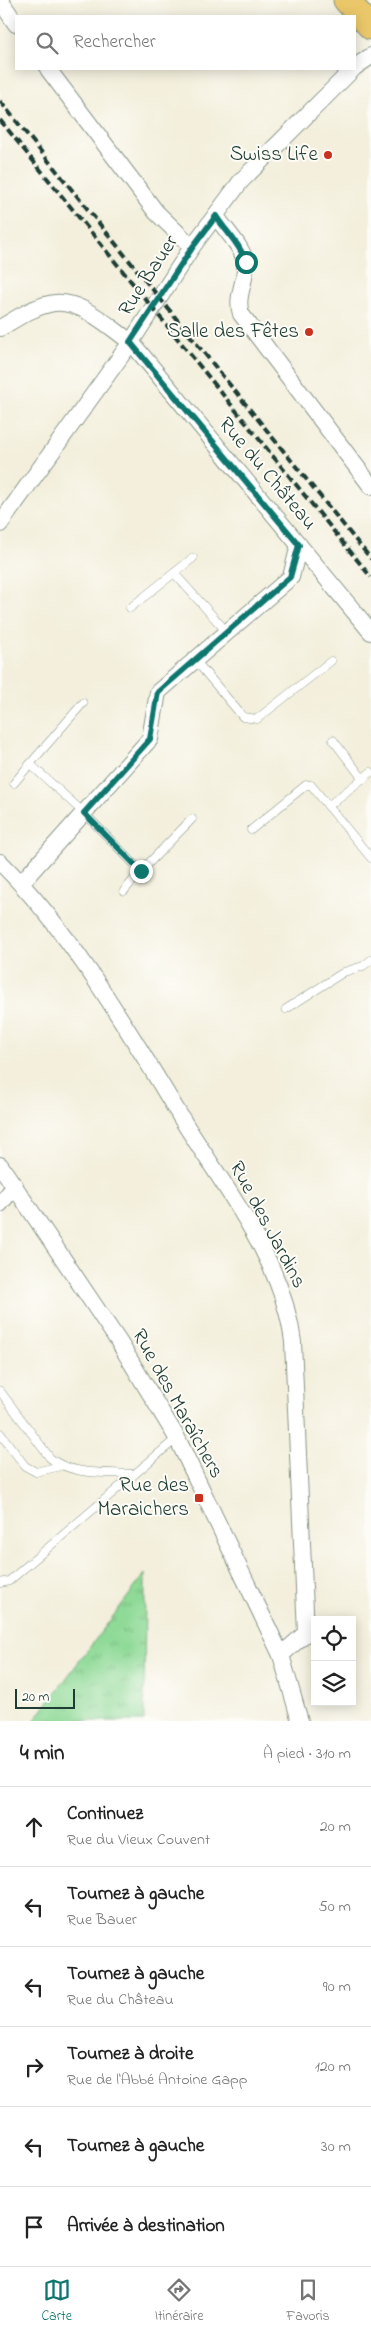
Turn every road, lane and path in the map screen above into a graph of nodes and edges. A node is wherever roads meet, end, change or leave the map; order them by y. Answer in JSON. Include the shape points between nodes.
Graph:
{"nodes":[{"id":1,"x":0,"y":0,"type":"edge"},
{"id":2,"x":346,"y":0,"type":"edge"},
{"id":3,"x":15,"y":22,"type":"edge"},
{"id":4,"x":371,"y":27,"type":"edge"},
{"id":5,"x":371,"y":56,"type":"edge"},
{"id":6,"x":356,"y":67,"type":"edge"},
{"id":7,"x":49,"y":70,"type":"edge"},
{"id":8,"x":352,"y":70,"type":"edge"},
{"id":9,"x":216,"y":216,"type":"junction"},
{"id":10,"x":192,"y":248,"type":"junction"},
{"id":11,"x":0,"y":328,"type":"edge"},
{"id":12,"x":130,"y":342,"type":"junction"},
{"id":13,"x":371,"y":486,"type":"edge"},
{"id":14,"x":0,"y":524,"type":"edge"},
{"id":15,"x":299,"y":545,"type":"junction"},
{"id":16,"x":193,"y":558,"type":"dead end"},
{"id":17,"x":174,"y":572,"type":"junction"},
{"id":18,"x":130,"y":608,"type":"dead end"},
{"id":19,"x":228,"y":632,"type":"junction"},
{"id":20,"x":371,"y":632,"type":"edge"},
{"id":21,"x":195,"y":660,"type":"junction"},
{"id":22,"x":331,"y":661,"type":"dead end"},
{"id":23,"x":84,"y":703,"type":"dead end"},
{"id":24,"x":333,"y":740,"type":"dead end"},
{"id":25,"x":30,"y":764,"type":"junction"},
{"id":26,"x":371,"y":772,"type":"edge"},
{"id":27,"x":362,"y":779,"type":"junction"},
{"id":28,"x":14,"y":783,"type":"dead end"},
{"id":29,"x":328,"y":806,"type":"junction"},
{"id":30,"x":84,"y":813,"type":"junction"},
{"id":31,"x":192,"y":818,"type":"dead end"},
{"id":32,"x":251,"y":830,"type":"dead end"},
{"id":33,"x":371,"y":858,"type":"edge"},
{"id":34,"x":0,"y":862,"type":"edge"},
{"id":35,"x":141,"y":871,"type":"junction"},
{"id":36,"x":21,"y":883,"type":"junction"},
{"id":37,"x":124,"y":891,"type":"dead end"},
{"id":38,"x":371,"y":960,"type":"edge"},
{"id":39,"x":286,"y":1009,"type":"dead end"},
{"id":40,"x":0,"y":1165,"type":"edge"},
{"id":41,"x":15,"y":1186,"type":"junction"},
{"id":42,"x":0,"y":1204,"type":"edge"},
{"id":43,"x":0,"y":1391,"type":"edge"},
{"id":44,"x":0,"y":1434,"type":"edge"},
{"id":45,"x":177,"y":1438,"type":"junction"},
{"id":46,"x":60,"y":1466,"type":"junction"},
{"id":47,"x":134,"y":1474,"type":"junction"},
{"id":48,"x":0,"y":1583,"type":"edge"},
{"id":49,"x":282,"y":1654,"type":"junction"},
{"id":50,"x":300,"y":1721,"type":"edge"}],
"edges":[{"from":1,"to":3,"type":"street"},
{"from":2,"to":4,"type":"main road"},
{"from":5,"to":6,"type":"street","name":"Rue Bauer"},
{"from":7,"to":10,"type":"street","via":[[156,212]]},
{"from":8,"to":9,"type":"street","name":"Rue Bauer","via":[[241,181]]},
{"from":9,"to":10,"type":"street","name":"Rue Bauer"},
{"from":9,"to":13,"type":"street","via":[[246,262],[238,295],[240,314]]},
{"from":10,"to":12,"type":"street","name":"Rue Bauer"},
{"from":11,"to":12,"type":"street","name":"Rue du Château","via":[[35,308],[58,302],[82,310]]},
{"from":12,"to":14,"type":"street","name":"Rue Bauer"},
{"from":12,"to":15,"type":"street","name":"Rue du Château"},
{"from":15,"to":19,"type":"street","via":[[290,577]]},
{"from":15,"to":20,"type":"street","name":"Rue du Château"},
{"from":16,"to":17,"type":"lane"},
{"from":17,"to":18,"type":"lane"},
{"from":17,"to":19,"type":"lane"},
{"from":19,"to":21,"type":"street"},
{"from":21,"to":22,"type":"lane","via":[[243,717],[257,719]]},
{"from":21,"to":30,"type":"street","via":[[158,692],[150,739]]},
{"from":23,"to":25,"type":"lane"},
{"from":24,"to":27,"type":"lane"},
{"from":25,"to":28,"type":"lane"},
{"from":25,"to":30,"type":"lane"},
{"from":26,"to":27,"type":"lane"},
{"from":27,"to":29,"type":"lane"},
{"from":29,"to":32,"type":"lane","via":[[311,785],[306,785]]},
{"from":29,"to":33,"type":"lane"},
{"from":30,"to":35,"type":"lane"},
{"from":30,"to":36,"type":"street"},
{"from":31,"to":35,"type":"lane"},
{"from":34,"to":36,"type":"street","name":"Rue des Jardins"},
{"from":35,"to":37,"type":"lane"},
{"from":36,"to":49,"type":"street","name":"Rue des Jardins","via":[[89,972],[127,1029],[249,1227],[278,1282],[290,1317],[306,1633]]},
{"from":38,"to":39,"type":"lane","via":[[344,972]]},
{"from":40,"to":41,"type":"street","name":"Rue des Maraîchers"},
{"from":41,"to":42,"type":"street"},
{"from":41,"to":45,"type":"street","name":"Rue des Maraîchers","via":[[119,1342]]},
{"from":43,"to":46,"type":"lane","via":[[50,1458]]},
{"from":44,"to":46,"type":"lane","via":[[25,1466],[36,1472]]},
{"from":45,"to":47,"type":"lane"},
{"from":45,"to":49,"type":"street","name":"Rue des Maraîchers"},
{"from":46,"to":47,"type":"lane"},
{"from":47,"to":48,"type":"lane","via":[[9,1581]]},
{"from":49,"to":50,"type":"street"}]}
